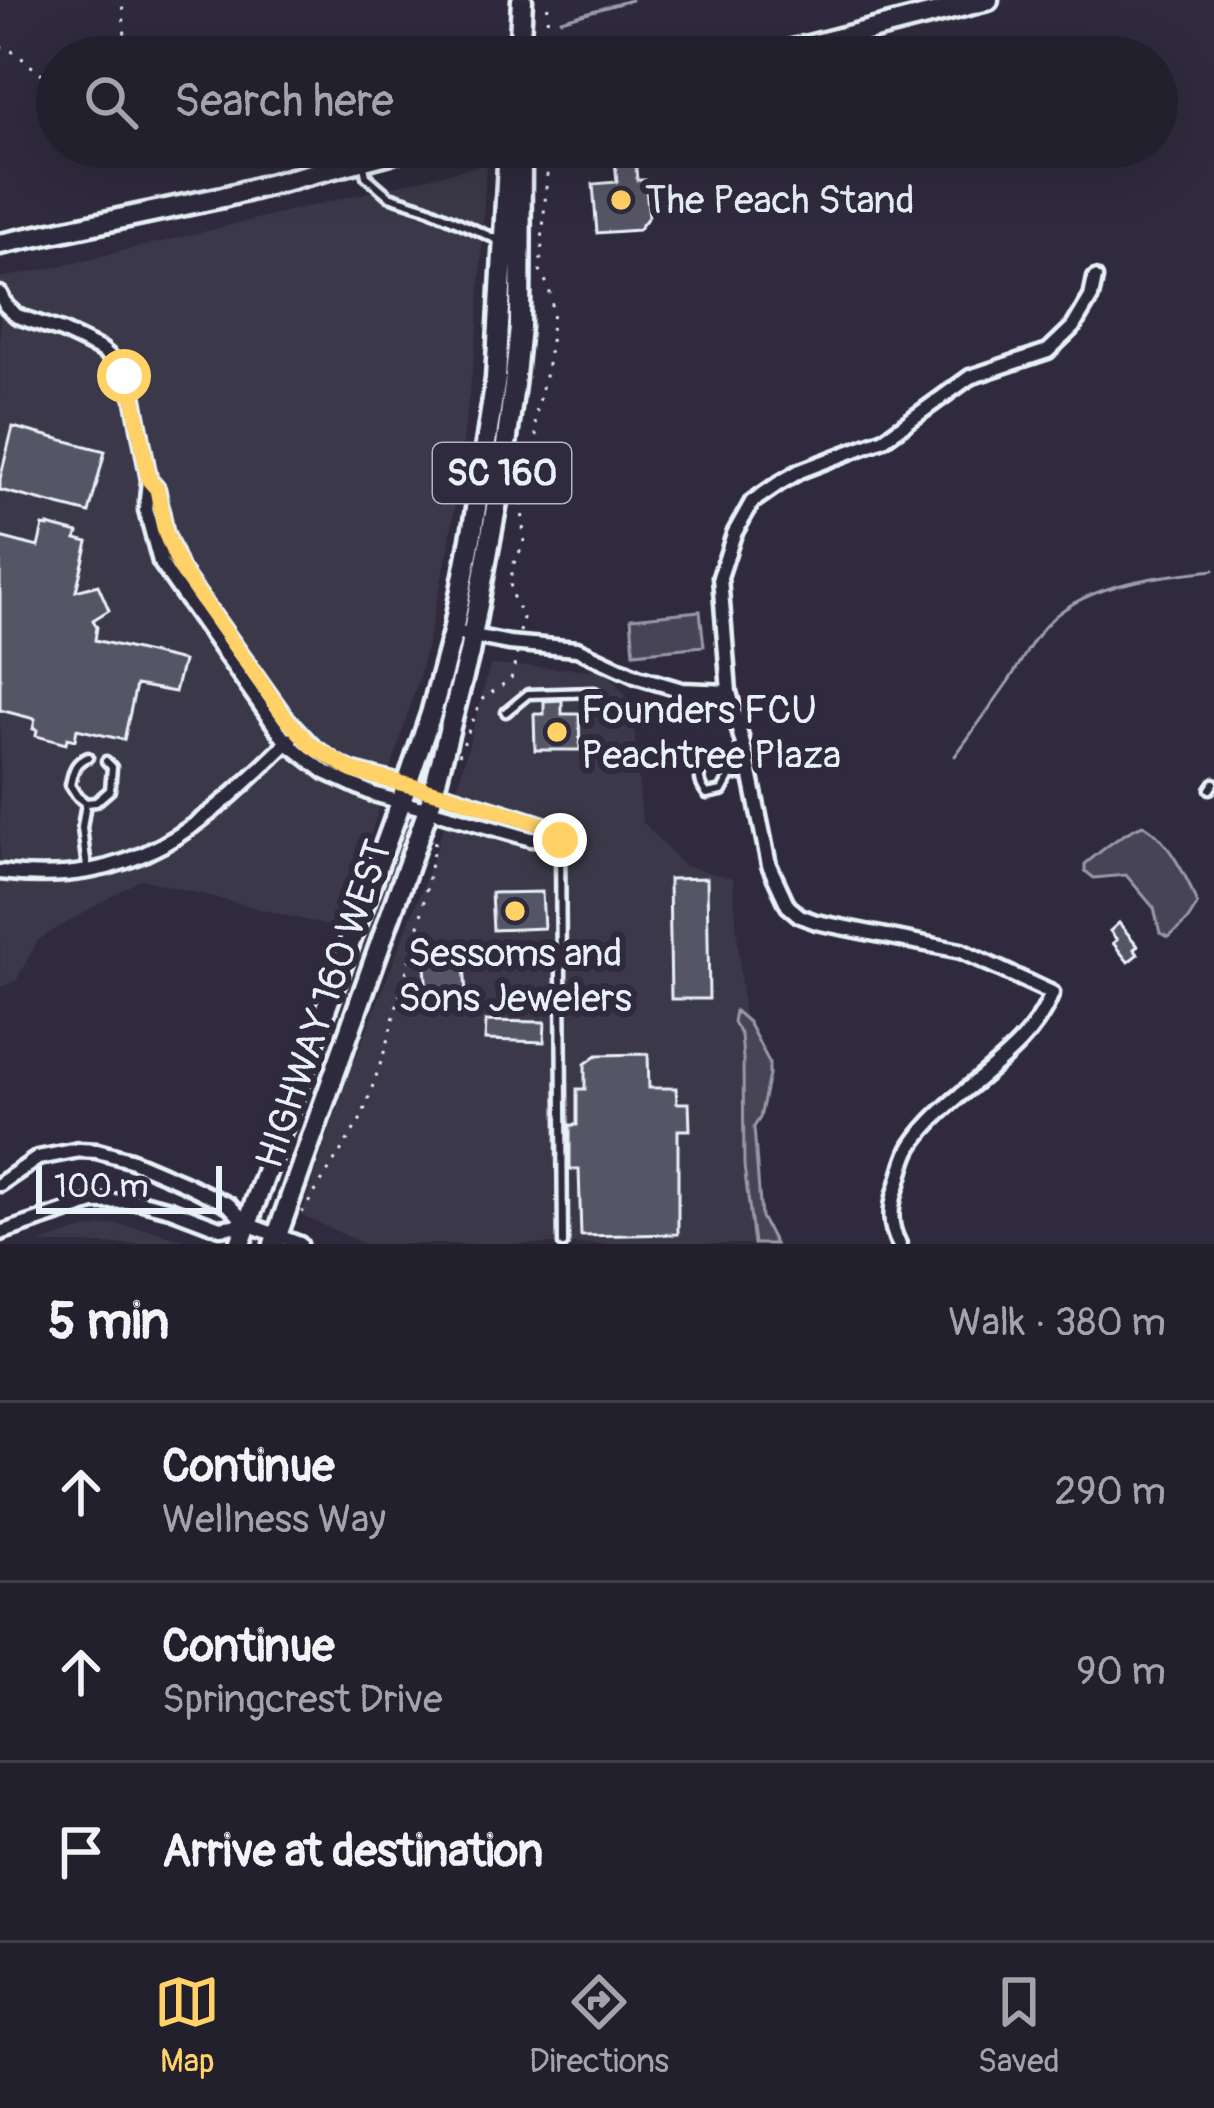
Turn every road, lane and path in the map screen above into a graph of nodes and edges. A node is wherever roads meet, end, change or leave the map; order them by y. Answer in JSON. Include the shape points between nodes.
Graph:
{"nodes":[{"id":1,"x":122,"y":0,"type":"edge"},
{"id":2,"x":522,"y":0,"type":"edge"},
{"id":3,"x":548,"y":0,"type":"edge"},
{"id":4,"x":988,"y":0,"type":"edge"},
{"id":5,"x":125,"y":36,"type":"edge"},
{"id":6,"x":520,"y":36,"type":"edge"},
{"id":7,"x":547,"y":36,"type":"edge"},
{"id":8,"x":847,"y":36,"type":"edge"},
{"id":9,"x":0,"y":47,"type":"edge"},
{"id":10,"x":36,"y":69,"type":"edge"},
{"id":11,"x":330,"y":168,"type":"edge"},
{"id":12,"x":365,"y":168,"type":"edge"},
{"id":13,"x":507,"y":168,"type":"edge"},
{"id":14,"x":521,"y":168,"type":"edge"},
{"id":15,"x":548,"y":168,"type":"edge"},
{"id":16,"x":503,"y":242,"type":"junction"},
{"id":17,"x":0,"y":244,"type":"edge"},
{"id":18,"x":1096,"y":278,"type":"dead end"},
{"id":19,"x":0,"y":294,"type":"edge"},
{"id":20,"x":149,"y":480,"type":"junction"},
{"id":21,"x":149,"y":525,"type":"junction"},
{"id":22,"x":180,"y":568,"type":"junction"},
{"id":23,"x":189,"y":595,"type":"junction"},
{"id":24,"x":209,"y":633,"type":"junction"},
{"id":25,"x":463,"y":634,"type":"junction"},
{"id":26,"x":518,"y":644,"type":"junction"},
{"id":27,"x":261,"y":683,"type":"junction"},
{"id":28,"x":729,"y":692,"type":"junction"},
{"id":29,"x":608,"y":707,"type":"dead end"},
{"id":30,"x":506,"y":712,"type":"dead end"},
{"id":31,"x":292,"y":738,"type":"junction"},
{"id":32,"x":88,"y":757,"type":"dead end"},
{"id":33,"x":457,"y":758,"type":"dead end"},
{"id":34,"x":106,"y":761,"type":"dead end"},
{"id":35,"x":750,"y":774,"type":"junction"},
{"id":36,"x":730,"y":776,"type":"junction"},
{"id":37,"x":416,"y":797,"type":"junction"},
{"id":38,"x":86,"y":803,"type":"junction"},
{"id":39,"x":433,"y":833,"type":"dead end"},
{"id":40,"x":559,"y":835,"type":"joint"},
{"id":41,"x":88,"y":871,"type":"junction"},
{"id":42,"x":0,"y":872,"type":"edge"},
{"id":43,"x":0,"y":1184,"type":"edge"},
{"id":44,"x":302,"y":1215,"type":"dead end"},
{"id":45,"x":248,"y":1224,"type":"junction"},
{"id":46,"x":0,"y":1234,"type":"edge"},
{"id":47,"x":276,"y":1239,"type":"edge"},
{"id":48,"x":892,"y":1240,"type":"edge"},
{"id":49,"x":240,"y":1244,"type":"edge"},
{"id":50,"x":300,"y":1244,"type":"edge"},
{"id":51,"x":563,"y":1244,"type":"edge"}],
"edges":[{"from":1,"to":5,"type":"path"},
{"from":2,"to":6,"type":"main road"},
{"from":3,"to":7,"type":"path"},
{"from":4,"to":8,"type":"main road"},
{"from":9,"to":10,"type":"path"},
{"from":11,"to":17,"type":"main road"},
{"from":12,"to":16,"type":"lane","via":[[389,196]]},
{"from":13,"to":16,"type":"main road","name":"HIGHWAY 160 WEST","number":"SC 160"},
{"from":14,"to":25,"type":"main road","name":"HIGHWAY 160 WEST","number":"SC 160","via":[[520,327],[502,476]]},
{"from":15,"to":26,"type":"path","via":[[540,270],[553,310],[537,452],[522,504],[524,543],[510,591],[523,618]]},
{"from":16,"to":25,"type":"main road","name":"HIGHWAY 160 WEST","number":"SC 160","via":[[496,380]]},
{"from":18,"to":28,"type":"street","via":[[1073,327],[1048,351],[970,377],[884,439],[800,472],[752,502],[720,577]]},
{"from":19,"to":20,"type":"street","via":[[16,316],[103,350],[117,364],[133,395]]},
{"from":20,"to":21,"type":"street"},
{"from":20,"to":22,"type":"street"},
{"from":21,"to":22,"type":"lane"},
{"from":21,"to":23,"type":"street","via":[[160,562]]},
{"from":22,"to":23,"type":"street"},
{"from":23,"to":24,"type":"street"},
{"from":23,"to":27,"type":"street"},
{"from":24,"to":27,"type":"lane"},
{"from":24,"to":31,"type":"street"},
{"from":25,"to":26,"type":"street"},
{"from":25,"to":37,"type":"main road","name":"HIGHWAY 160 WEST","number":"SC 160"},
{"from":25,"to":37,"type":"main road","name":"HIGHWAY 160 WEST","number":"SC 160","via":[[431,714]]},
{"from":26,"to":28,"type":"street","via":[[577,650],[682,690]]},
{"from":26,"to":33,"type":"path","via":[[511,679],[481,700]]},
{"from":27,"to":31,"type":"street"},
{"from":28,"to":35,"type":"street"},
{"from":29,"to":30,"type":"lane","via":[[596,692],[527,694]]},
{"from":31,"to":37,"type":"street"},
{"from":31,"to":41,"type":"street","via":[[172,841]]},
{"from":32,"to":38,"type":"lane","via":[[74,767],[70,785]]},
{"from":34,"to":38,"type":"lane","via":[[110,790]]},
{"from":35,"to":36,"type":"lane"},
{"from":35,"to":48,"type":"street","via":[[769,865],[800,916],[961,951],[1052,993],[1028,1034],[910,1147],[891,1206]]},
{"from":36,"to":36,"type":"lane","via":[[715,758],[701,766],[706,794],[722,791]]},
{"from":37,"to":40,"type":"street"},
{"from":37,"to":45,"type":"main road","name":"HIGHWAY 160 WEST","number":"SC 160"},
{"from":37,"to":47,"type":"main road","name":"HIGHWAY 160 WEST","number":"SC 160"},
{"from":38,"to":41,"type":"lane"},
{"from":39,"to":44,"type":"path","via":[[420,922],[368,1101]]},
{"from":40,"to":51,"type":"lane"},
{"from":41,"to":42,"type":"street"},
{"from":43,"to":45,"type":"street","via":[[38,1158],[98,1151],[184,1183]]},
{"from":45,"to":46,"type":"street","via":[[220,1228],[138,1201],[93,1202]]},
{"from":45,"to":47,"type":"street"},
{"from":45,"to":49,"type":"main road","name":"HIGHWAY 160 WEST","number":"SC 160"},
{"from":47,"to":50,"type":"street"}]}
